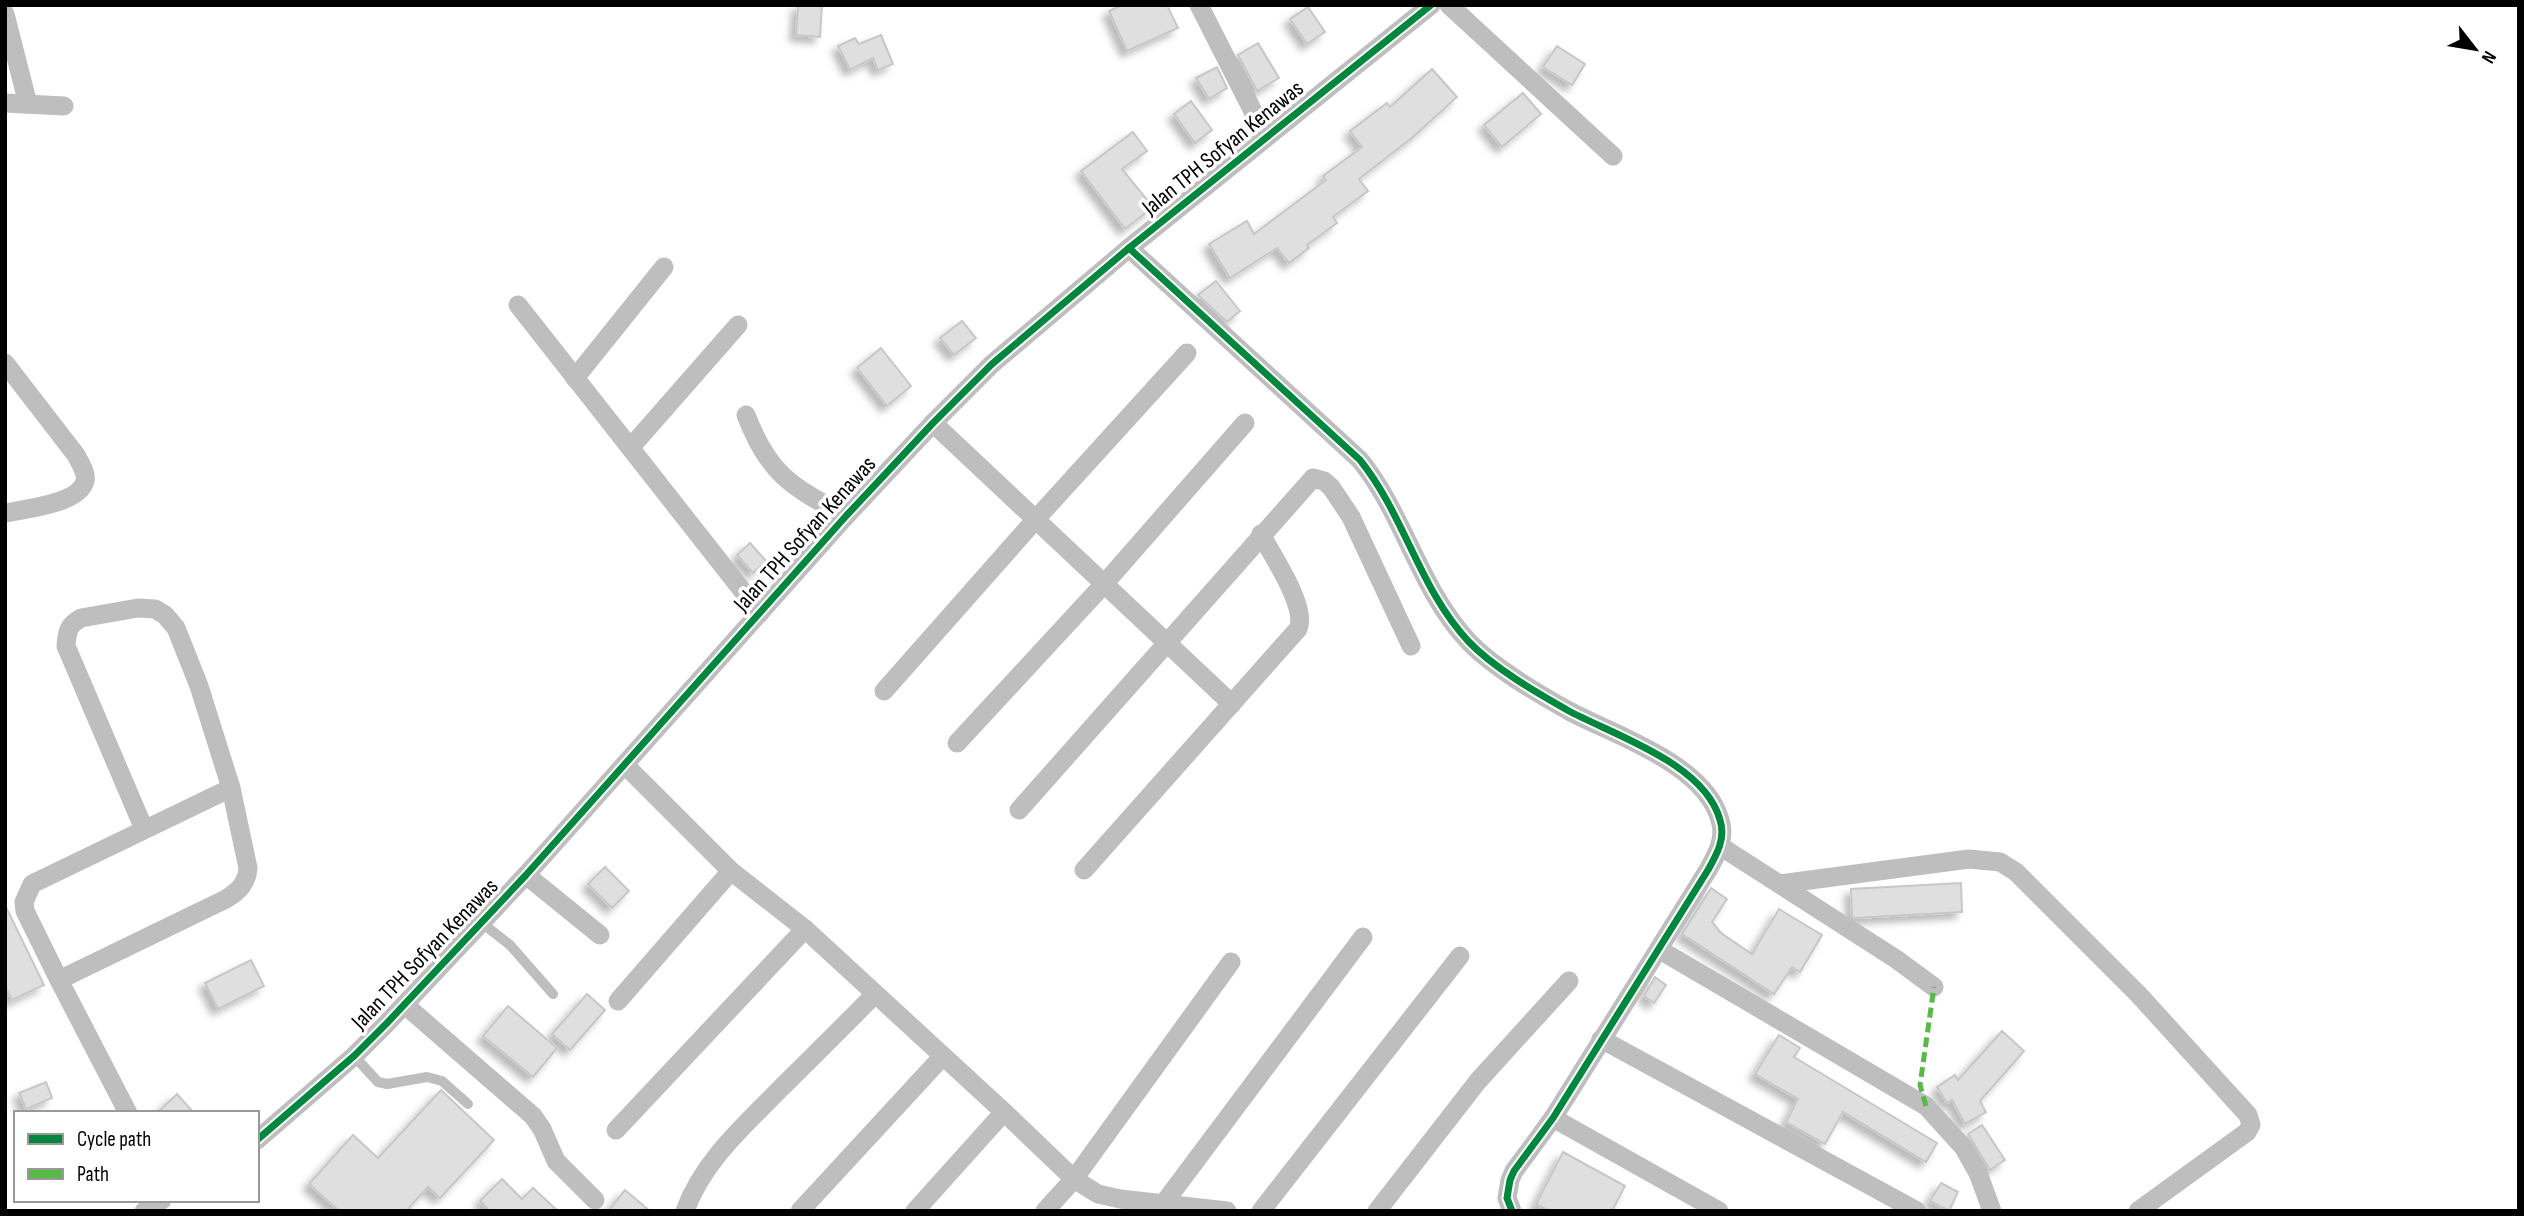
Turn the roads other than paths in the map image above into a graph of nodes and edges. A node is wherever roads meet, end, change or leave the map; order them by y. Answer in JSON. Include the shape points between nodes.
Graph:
{"nodes":[{"id":1,"x":1199,"y":5,"type":"edge"},
{"id":2,"x":1431,"y":5,"type":"edge"},
{"id":3,"x":1449,"y":5,"type":"edge"},
{"id":4,"x":5,"y":13,"type":"edge"},
{"id":5,"x":5,"y":103,"type":"edge"},
{"id":6,"x":27,"y":104,"type":"junction"},
{"id":7,"x":64,"y":106,"type":"dead end"},
{"id":8,"x":1266,"y":137,"type":"junction"},
{"id":9,"x":1612,"y":156,"type":"dead end"},
{"id":10,"x":1129,"y":248,"type":"junction"},
{"id":11,"x":664,"y":267,"type":"dead end"},
{"id":12,"x":518,"y":305,"type":"dead end"},
{"id":13,"x":738,"y":325,"type":"dead end"},
{"id":14,"x":1187,"y":353,"type":"dead end"},
{"id":15,"x":5,"y":363,"type":"edge"},
{"id":16,"x":575,"y":378,"type":"junction"},
{"id":17,"x":746,"y":415,"type":"dead end"},
{"id":18,"x":933,"y":422,"type":"junction"},
{"id":19,"x":1245,"y":423,"type":"dead end"},
{"id":20,"x":631,"y":447,"type":"junction"},
{"id":21,"x":5,"y":513,"type":"edge"},
{"id":22,"x":846,"y":516,"type":"junction"},
{"id":23,"x":1036,"y":519,"type":"junction"},
{"id":24,"x":1261,"y":534,"type":"junction"},
{"id":25,"x":1105,"y":583,"type":"junction"},
{"id":26,"x":760,"y":613,"type":"junction"},
{"id":27,"x":1167,"y":642,"type":"junction"},
{"id":28,"x":1411,"y":646,"type":"dead end"},
{"id":29,"x":884,"y":691,"type":"dead end"},
{"id":30,"x":1232,"y":704,"type":"junction"},
{"id":31,"x":957,"y":743,"type":"dead end"},
{"id":32,"x":625,"y":765,"type":"junction"},
{"id":33,"x":231,"y":788,"type":"junction"},
{"id":34,"x":1019,"y":810,"type":"dead end"},
{"id":35,"x":144,"y":829,"type":"junction"},
{"id":36,"x":1720,"y":846,"type":"junction"},
{"id":37,"x":1084,"y":870,"type":"dead end"},
{"id":38,"x":731,"y":871,"type":"junction"},
{"id":39,"x":526,"y":875,"type":"junction"},
{"id":40,"x":1780,"y":884,"type":"junction"},
{"id":41,"x":482,"y":923,"type":"junction"},
{"id":42,"x":805,"y":929,"type":"junction"},
{"id":43,"x":600,"y":935,"type":"dead end"},
{"id":44,"x":1363,"y":937,"type":"dead end"},
{"id":45,"x":1660,"y":950,"type":"junction"},
{"id":46,"x":1460,"y":956,"type":"dead end"},
{"id":47,"x":1231,"y":962,"type":"dead end"},
{"id":48,"x":59,"y":980,"type":"junction"},
{"id":49,"x":1569,"y":981,"type":"dead end"},
{"id":50,"x":1934,"y":987,"type":"dead end"},
{"id":51,"x":552,"y":994,"type":"dead end"},
{"id":52,"x":875,"y":994,"type":"junction"},
{"id":53,"x":618,"y":1001,"type":"dead end"},
{"id":54,"x":405,"y":1005,"type":"junction"},
{"id":55,"x":1601,"y":1039,"type":"junction"},
{"id":56,"x":354,"y":1056,"type":"junction"},
{"id":57,"x":943,"y":1056,"type":"junction"},
{"id":58,"x":468,"y":1104,"type":"dead end"},
{"id":59,"x":127,"y":1111,"type":"edge"},
{"id":60,"x":1004,"y":1112,"type":"junction"},
{"id":61,"x":1553,"y":1118,"type":"junction"},
{"id":62,"x":616,"y":1130,"type":"dead end"},
{"id":63,"x":259,"y":1138,"type":"edge"},
{"id":64,"x":1074,"y":1180,"type":"junction"},
{"id":65,"x":595,"y":1200,"type":"dead end"},
{"id":66,"x":1164,"y":1203,"type":"junction"},
{"id":67,"x":1137,"y":1206,"type":"edge"},
{"id":68,"x":1219,"y":1210,"type":"edge"},
{"id":69,"x":685,"y":1211,"type":"edge"},
{"id":70,"x":800,"y":1211,"type":"edge"},
{"id":71,"x":915,"y":1211,"type":"edge"},
{"id":72,"x":1045,"y":1211,"type":"edge"},
{"id":73,"x":1227,"y":1211,"type":"edge"},
{"id":74,"x":1261,"y":1211,"type":"edge"},
{"id":75,"x":1377,"y":1211,"type":"edge"},
{"id":76,"x":1512,"y":1211,"type":"edge"},
{"id":77,"x":1719,"y":1211,"type":"edge"},
{"id":78,"x":1917,"y":1211,"type":"edge"},
{"id":79,"x":1992,"y":1211,"type":"edge"},
{"id":80,"x":2138,"y":1211,"type":"edge"}],
"edges":[{"from":1,"to":8,"type":"street"},
{"from":2,"to":8,"type":"street","name":"Jalan TPH Sofyan Kenawas"},
{"from":3,"to":9,"type":"street"},
{"from":4,"to":6,"type":"street"},
{"from":5,"to":6,"type":"street"},
{"from":6,"to":7,"type":"street"},
{"from":8,"to":10,"type":"street","name":"Jalan TPH Sofyan Kenawas"},
{"from":10,"to":18,"type":"street","name":"Jalan TPH Sofyan Kenawas","via":[[992,364]]},
{"from":10,"to":36,"type":"street","via":[[1360,460],[1387,499],[1434,596],[1471,644],[1545,697],[1689,776],[1715,807],[1721,821]]},
{"from":11,"to":16,"type":"street"},
{"from":12,"to":16,"type":"street"},
{"from":13,"to":20,"type":"street"},
{"from":14,"to":23,"type":"street"},
{"from":15,"to":21,"type":"street","via":[[76,456],[85,480],[72,497]]},
{"from":16,"to":20,"type":"street"},
{"from":17,"to":22,"type":"street","via":[[764,456],[775,469],[794,487]]},
{"from":18,"to":22,"type":"street","name":"Jalan TPH Sofyan Kenawas"},
{"from":18,"to":23,"type":"street"},
{"from":19,"to":25,"type":"street"},
{"from":20,"to":26,"type":"street"},
{"from":22,"to":26,"type":"street","name":"Jalan TPH Sofyan Kenawas"},
{"from":23,"to":25,"type":"street"},
{"from":23,"to":29,"type":"street"},
{"from":24,"to":27,"type":"street"},
{"from":24,"to":28,"type":"street","via":[[1312,478],[1324,481],[1351,517]]},
{"from":24,"to":30,"type":"street","via":[[1299,608],[1301,622]]},
{"from":25,"to":27,"type":"street"},
{"from":25,"to":31,"type":"street"},
{"from":26,"to":32,"type":"street","name":"Jalan TPH Sofyan Kenawas"},
{"from":27,"to":30,"type":"street"},
{"from":27,"to":34,"type":"street"},
{"from":30,"to":37,"type":"street"},
{"from":32,"to":38,"type":"street"},
{"from":32,"to":39,"type":"street","name":"Jalan TPH Sofyan Kenawas"},
{"from":33,"to":35,"type":"street"},
{"from":33,"to":35,"type":"street","via":[[199,686],[176,628],[165,615],[138,608],[81,618],[67,631],[66,646]]},
{"from":33,"to":48,"type":"street","via":[[248,868],[242,887]]},
{"from":35,"to":48,"type":"street","via":[[39,879],[27,892],[25,911]]},
{"from":36,"to":40,"type":"street"},
{"from":36,"to":45,"type":"street"},
{"from":38,"to":42,"type":"street"},
{"from":38,"to":53,"type":"street"},
{"from":39,"to":41,"type":"street","name":"Jalan TPH Sofyan Kenawas"},
{"from":39,"to":43,"type":"street"},
{"from":40,"to":50,"type":"street"},
{"from":40,"to":80,"type":"street","via":[[1969,859],[2000,863],[2015,872],[2139,995],[2248,1115],[2251,1125],[2247,1132]]},
{"from":41,"to":51,"type":"lane","via":[[510,945]]},
{"from":41,"to":54,"type":"street","name":"Jalan TPH Sofyan Kenawas"},
{"from":42,"to":52,"type":"street"},
{"from":42,"to":62,"type":"street"},
{"from":44,"to":66,"type":"street"},
{"from":45,"to":55,"type":"street"},
{"from":45,"to":79,"type":"street","via":[[1926,1106],[1964,1148]]},
{"from":46,"to":74,"type":"street"},
{"from":47,"to":64,"type":"street"},
{"from":48,"to":59,"type":"street"},
{"from":49,"to":75,"type":"street","via":[[1478,1081]]},
{"from":52,"to":57,"type":"street"},
{"from":52,"to":69,"type":"street","via":[[713,1160]]},
{"from":54,"to":56,"type":"street","name":"Jalan TPH Sofyan Kenawas"},
{"from":54,"to":65,"type":"street","via":[[533,1116],[556,1161]]},
{"from":55,"to":61,"type":"street"},
{"from":55,"to":78,"type":"street"},
{"from":56,"to":58,"type":"lane","via":[[378,1082],[427,1077],[442,1081]]},
{"from":56,"to":63,"type":"street","name":"Jalan TPH Sofyan Kenawas"},
{"from":57,"to":60,"type":"street"},
{"from":57,"to":70,"type":"street"},
{"from":60,"to":64,"type":"street"},
{"from":60,"to":71,"type":"street"},
{"from":61,"to":76,"type":"street","via":[[1510,1180],[1507,1198]]},
{"from":61,"to":77,"type":"street"},
{"from":64,"to":67,"type":"street","via":[[1098,1194]]},
{"from":64,"to":72,"type":"street"},
{"from":66,"to":67,"type":"street"},
{"from":66,"to":68,"type":"street"},
{"from":68,"to":73,"type":"street"}]}
